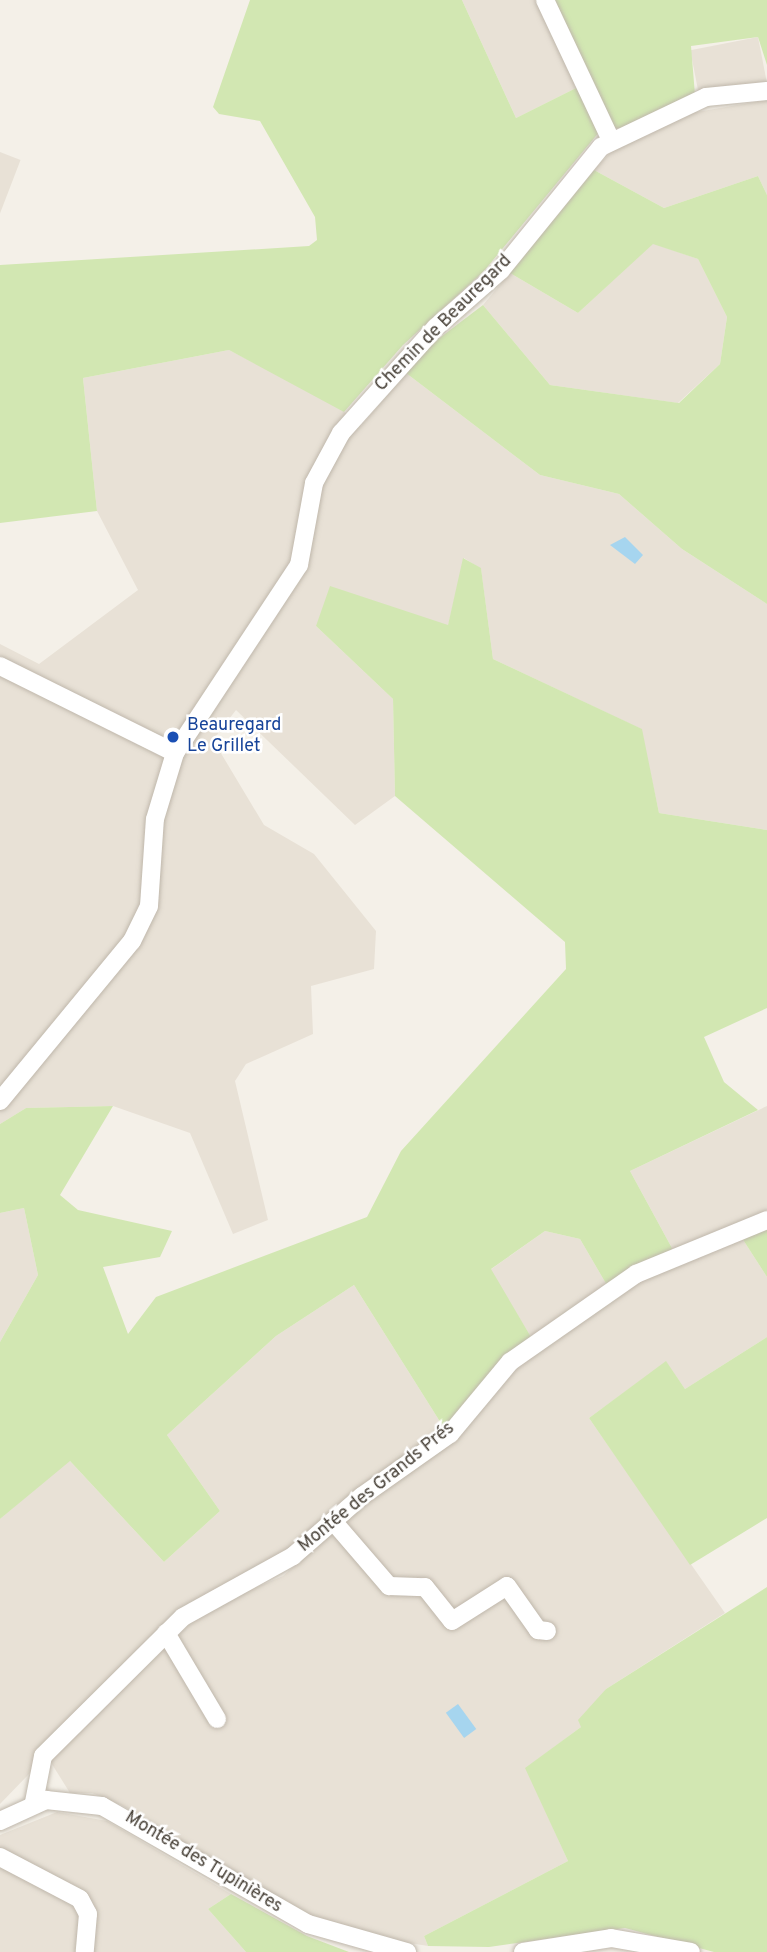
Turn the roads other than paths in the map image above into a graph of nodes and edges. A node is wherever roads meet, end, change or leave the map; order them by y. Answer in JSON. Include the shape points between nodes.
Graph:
{"nodes":[{"id":1,"x":545,"y":0,"type":"edge"},
{"id":2,"x":767,"y":91,"type":"edge"},
{"id":3,"x":611,"y":140,"type":"junction"},
{"id":4,"x":0,"y":666,"type":"edge"},
{"id":5,"x":174,"y":753,"type":"junction"},
{"id":6,"x":0,"y":1101,"type":"edge"},
{"id":7,"x":767,"y":1220,"type":"edge"},
{"id":8,"x":333,"y":1521,"type":"junction"},
{"id":9,"x":547,"y":1631,"type":"dead end"},
{"id":10,"x":166,"y":1633,"type":"junction"},
{"id":11,"x":217,"y":1719,"type":"dead end"},
{"id":12,"x":34,"y":1802,"type":"junction"},
{"id":13,"x":0,"y":1821,"type":"edge"},
{"id":14,"x":0,"y":1857,"type":"edge"},
{"id":15,"x":85,"y":1952,"type":"edge"},
{"id":16,"x":407,"y":1952,"type":"edge"},
{"id":17,"x":523,"y":1952,"type":"edge"},
{"id":18,"x":691,"y":1952,"type":"edge"}],
"edges":[{"from":1,"to":3,"type":"street"},
{"from":2,"to":3,"type":"street","name":"Chemin de Beauregard","via":[[706,97]]},
{"from":3,"to":5,"type":"street","name":"Chemin de Beauregard","via":[[502,270],[436,327],[341,433],[314,483],[299,565]]},
{"from":4,"to":5,"type":"street"},
{"from":5,"to":6,"type":"street","name":"Chemin de Beauregard","via":[[155,819],[142,921]]},
{"from":7,"to":8,"type":"street","name":"Montée des Grands Prés","via":[[662,1260],[573,1316],[510,1362],[450,1434]]},
{"from":8,"to":9,"type":"street","via":[[389,1586],[425,1587],[452,1620],[507,1586],[538,1630]]},
{"from":8,"to":10,"type":"street","name":"Montée des Grands Prés","via":[[293,1556],[219,1593]]},
{"from":10,"to":11,"type":"street"},
{"from":10,"to":12,"type":"street","name":"Montée des Grands Prés","via":[[43,1756]]},
{"from":12,"to":13,"type":"street","name":"Montée des Tupinières"},
{"from":12,"to":16,"type":"street","name":"Montée des Tupinières","via":[[80,1801],[117,1812],[308,1924]]},
{"from":14,"to":15,"type":"street","via":[[80,1899],[88,1914]]},
{"from":17,"to":18,"type":"street","via":[[611,1938]]}]}
